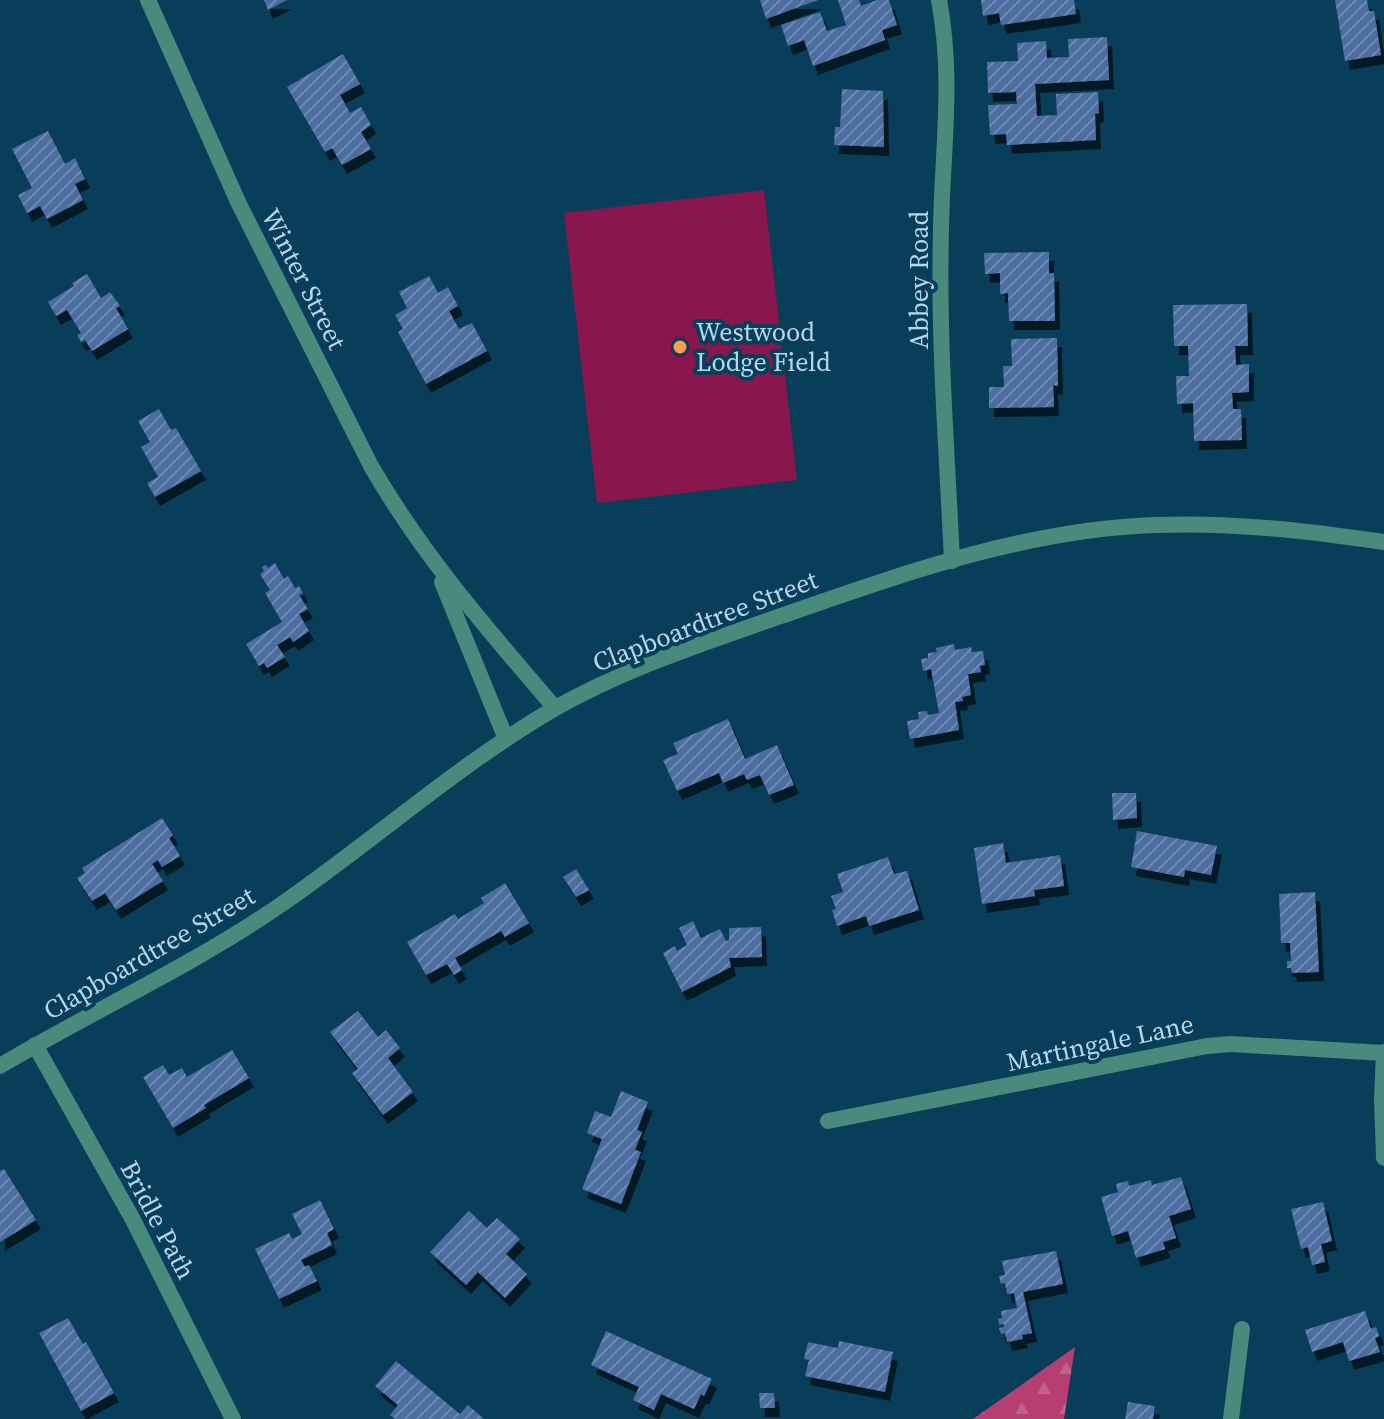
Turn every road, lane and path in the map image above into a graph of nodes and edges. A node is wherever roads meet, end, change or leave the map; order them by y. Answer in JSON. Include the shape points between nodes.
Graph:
{"nodes":[{"id":1,"x":148,"y":0,"type":"edge"},
{"id":2,"x":939,"y":0,"type":"edge"},
{"id":3,"x":1384,"y":542,"type":"edge"},
{"id":4,"x":952,"y":561,"type":"junction"},
{"id":5,"x":437,"y":569,"type":"junction"},
{"id":6,"x":555,"y":708,"type":"junction"},
{"id":7,"x":506,"y":739,"type":"junction"},
{"id":8,"x":35,"y":1045,"type":"junction"},
{"id":9,"x":1384,"y":1053,"type":"edge"},
{"id":10,"x":0,"y":1066,"type":"edge"},
{"id":11,"x":828,"y":1121,"type":"dead end"},
{"id":12,"x":1384,"y":1158,"type":"edge"},
{"id":13,"x":1242,"y":1329,"type":"dead end"},
{"id":14,"x":233,"y":1419,"type":"edge"},
{"id":15,"x":1231,"y":1419,"type":"edge"}],
"edges":[{"from":1,"to":5,"type":"street","name":"Winter Street","via":[[239,204],[371,466]]},
{"from":2,"to":4,"type":"street","name":"Abbey Road","via":[[948,87],[941,232]]},
{"from":3,"to":4,"type":"street","name":"Clapboardtree Street","via":[[1271,527],[1153,525],[1031,541]]},
{"from":4,"to":6,"type":"street","name":"Clapboardtree Street","via":[[678,652]]},
{"from":5,"to":6,"type":"street","name":"Winter Street"},
{"from":5,"to":7,"type":"street","name":"Winter Street"},
{"from":6,"to":7,"type":"street","name":"Clapboardtree Street"},
{"from":7,"to":8,"type":"street","name":"Clapboardtree Street","via":[[278,906],[180,968]]},
{"from":8,"to":10,"type":"street","name":"Clapboardtree Street"},
{"from":8,"to":14,"type":"street","name":"Bridle Path","via":[[132,1218]]},
{"from":9,"to":11,"type":"street","name":"Martingale Lane","via":[[1207,1046]]},
{"from":9,"to":12,"type":"street"},
{"from":13,"to":15,"type":"street"}]}
